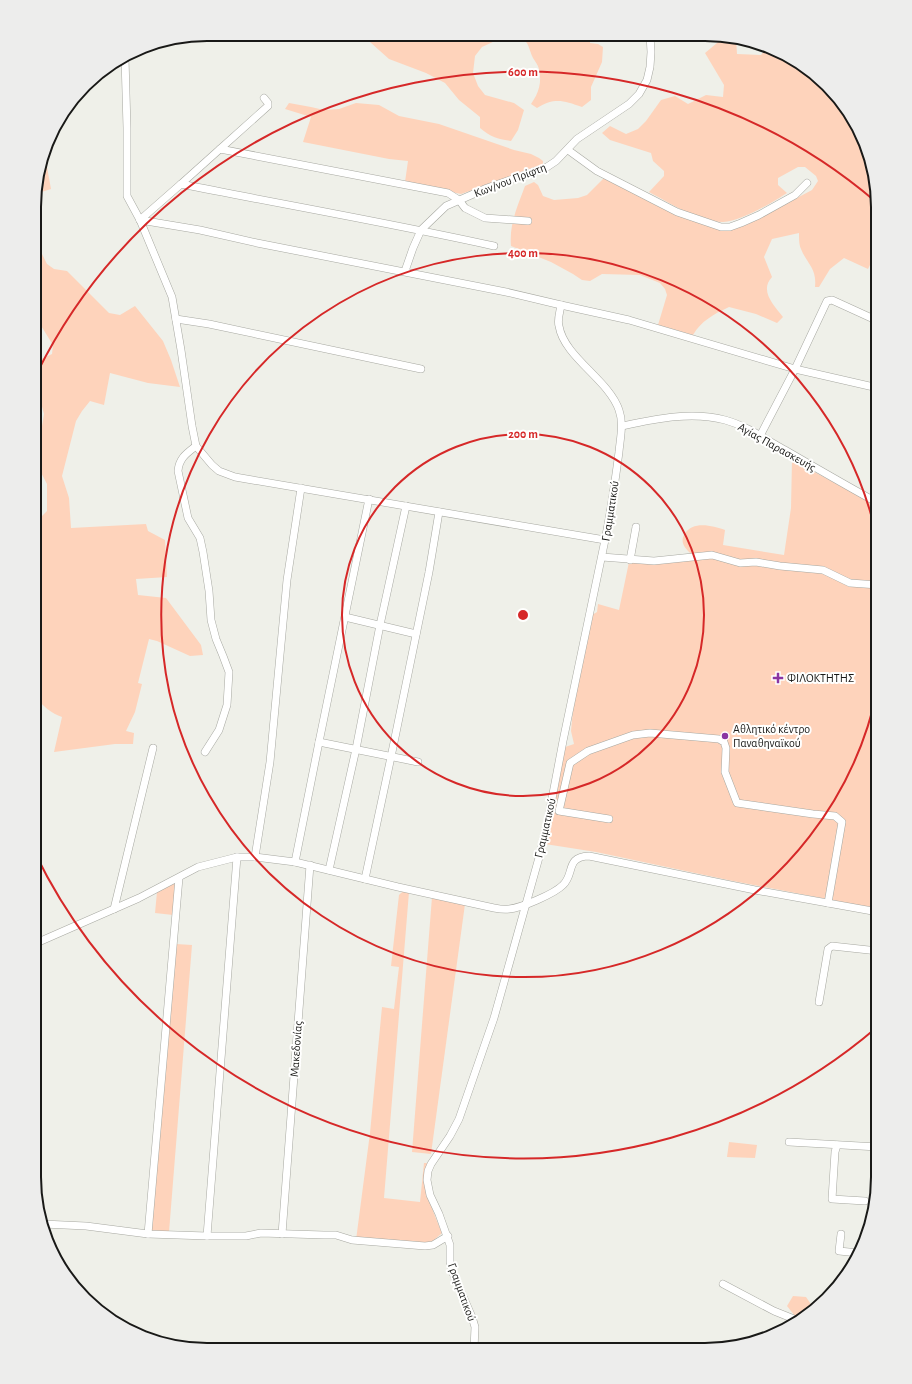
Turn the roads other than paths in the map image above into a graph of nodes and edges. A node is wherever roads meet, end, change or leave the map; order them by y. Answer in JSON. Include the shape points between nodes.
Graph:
{"nodes":[{"id":1,"x":650,"y":41,"type":"edge"},
{"id":2,"x":125,"y":62,"type":"edge"},
{"id":3,"x":264,"y":98,"type":"dead end"},
{"id":4,"x":220,"y":149,"type":"junction"},
{"id":5,"x":568,"y":150,"type":"junction"},
{"id":6,"x":181,"y":184,"type":"junction"},
{"id":7,"x":806,"y":184,"type":"dead end"},
{"id":8,"x":459,"y":200,"type":"junction"},
{"id":9,"x":140,"y":220,"type":"junction"},
{"id":10,"x":528,"y":221,"type":"dead end"},
{"id":11,"x":422,"y":230,"type":"junction"},
{"id":12,"x":494,"y":246,"type":"dead end"},
{"id":13,"x":405,"y":271,"type":"junction"},
{"id":14,"x":561,"y":305,"type":"junction"},
{"id":15,"x":871,"y":318,"type":"edge"},
{"id":16,"x":176,"y":319,"type":"junction"},
{"id":17,"x":421,"y":369,"type":"dead end"},
{"id":18,"x":796,"y":369,"type":"junction"},
{"id":19,"x":871,"y":386,"type":"edge"},
{"id":20,"x":622,"y":426,"type":"junction"},
{"id":21,"x":760,"y":436,"type":"junction"},
{"id":22,"x":196,"y":446,"type":"junction"},
{"id":23,"x":301,"y":488,"type":"junction"},
{"id":24,"x":369,"y":499,"type":"junction"},
{"id":25,"x":871,"y":499,"type":"edge"},
{"id":26,"x":406,"y":506,"type":"junction"},
{"id":27,"x":439,"y":512,"type":"junction"},
{"id":28,"x":636,"y":527,"type":"dead end"},
{"id":29,"x":605,"y":540,"type":"junction"},
{"id":30,"x":602,"y":557,"type":"junction"},
{"id":31,"x":630,"y":560,"type":"junction"},
{"id":32,"x":871,"y":584,"type":"edge"},
{"id":33,"x":345,"y":617,"type":"junction"},
{"id":34,"x":380,"y":625,"type":"junction"},
{"id":35,"x":416,"y":634,"type":"junction"},
{"id":36,"x":319,"y":742,"type":"junction"},
{"id":37,"x":153,"y":748,"type":"dead end"},
{"id":38,"x":356,"y":749,"type":"junction"},
{"id":39,"x":205,"y":752,"type":"dead end"},
{"id":40,"x":391,"y":757,"type":"junction"},
{"id":41,"x":418,"y":762,"type":"dead end"},
{"id":42,"x":609,"y":819,"type":"dead end"},
{"id":43,"x":237,"y":857,"type":"junction"},
{"id":44,"x":255,"y":857,"type":"junction"},
{"id":45,"x":295,"y":862,"type":"junction"},
{"id":46,"x":310,"y":865,"type":"junction"},
{"id":47,"x":329,"y":870,"type":"junction"},
{"id":48,"x":179,"y":878,"type":"junction"},
{"id":49,"x":364,"y":879,"type":"junction"},
{"id":50,"x":828,"y":903,"type":"junction"},
{"id":51,"x":526,"y":905,"type":"junction"},
{"id":52,"x":114,"y":909,"type":"junction"},
{"id":53,"x":871,"y":911,"type":"edge"},
{"id":54,"x":41,"y":941,"type":"edge"},
{"id":55,"x":871,"y":950,"type":"edge"},
{"id":56,"x":819,"y":1002,"type":"dead end"},
{"id":57,"x":789,"y":1142,"type":"dead end"},
{"id":58,"x":837,"y":1145,"type":"junction"},
{"id":59,"x":871,"y":1147,"type":"edge"},
{"id":60,"x":865,"y":1201,"type":"dead end"},
{"id":61,"x":48,"y":1224,"type":"edge"},
{"id":62,"x":148,"y":1234,"type":"junction"},
{"id":63,"x":282,"y":1234,"type":"junction"},
{"id":64,"x":841,"y":1234,"type":"dead end"},
{"id":65,"x":207,"y":1236,"type":"junction"},
{"id":66,"x":448,"y":1236,"type":"junction"},
{"id":67,"x":853,"y":1252,"type":"edge"},
{"id":68,"x":723,"y":1284,"type":"dead end"},
{"id":69,"x":792,"y":1318,"type":"edge"},
{"id":70,"x":474,"y":1343,"type":"edge"}],
"edges":[{"from":1,"to":5,"type":"street","name":"Κων/νου Πρίφτη","via":[[650,67],[647,80],[639,94],[617,113],[577,139]]},
{"from":2,"to":9,"type":"street","via":[[127,196]]},
{"from":3,"to":4,"type":"street","via":[[268,106]]},
{"from":4,"to":6,"type":"street"},
{"from":4,"to":8,"type":"street","via":[[448,193]]},
{"from":5,"to":7,"type":"street","via":[[597,171],[677,212],[721,227],[735,225],[759,215],[795,195]]},
{"from":5,"to":8,"type":"street","name":"Κων/νου Πρίφτη","via":[[547,167]]},
{"from":6,"to":9,"type":"street"},
{"from":6,"to":11,"type":"street"},
{"from":8,"to":10,"type":"street","via":[[465,208],[485,218]]},
{"from":8,"to":11,"type":"street","name":"Κων/νου Πρίφτη","via":[[446,206]]},
{"from":9,"to":13,"type":"street"},
{"from":9,"to":16,"type":"street","via":[[172,297]]},
{"from":11,"to":12,"type":"street"},
{"from":11,"to":13,"type":"street","name":"Κων/νου Πρίφτη"},
{"from":13,"to":14,"type":"street"},
{"from":14,"to":18,"type":"street","via":[[629,320]]},
{"from":14,"to":20,"type":"street","name":"Γραμματικού","via":[[558,325],[561,334],[614,398],[620,411]]},
{"from":15,"to":18,"type":"street","via":[[832,300],[827,301]]},
{"from":16,"to":17,"type":"street"},
{"from":16,"to":22,"type":"street"},
{"from":18,"to":19,"type":"street"},
{"from":18,"to":21,"type":"street"},
{"from":20,"to":21,"type":"street","name":"Αγίας Παρασκευής","via":[[667,417],[695,416],[724,420]]},
{"from":20,"to":29,"type":"street","name":"Γραμματικού"},
{"from":21,"to":25,"type":"street","name":"Αγίας Παρασκευής"},
{"from":22,"to":23,"type":"street","via":[[219,471],[235,477]]},
{"from":22,"to":39,"type":"street","via":[[181,459],[178,471],[188,518],[200,538],[211,620],[228,672],[227,705],[219,730]]},
{"from":23,"to":24,"type":"street"},
{"from":23,"to":44,"type":"street","via":[[288,580],[270,762]]},
{"from":24,"to":26,"type":"street"},
{"from":24,"to":33,"type":"street"},
{"from":26,"to":27,"type":"street"},
{"from":26,"to":34,"type":"street"},
{"from":27,"to":29,"type":"street"},
{"from":27,"to":35,"type":"street"},
{"from":28,"to":31,"type":"street"},
{"from":29,"to":30,"type":"street","name":"Γραμματικού"},
{"from":30,"to":31,"type":"street"},
{"from":30,"to":51,"type":"street","name":"Γραμματικού","via":[[547,825]]},
{"from":31,"to":32,"type":"street","via":[[654,561],[712,555],[740,562],[823,570],[850,582]]},
{"from":33,"to":34,"type":"street"},
{"from":33,"to":36,"type":"street"},
{"from":34,"to":35,"type":"street"},
{"from":34,"to":38,"type":"street"},
{"from":35,"to":40,"type":"street"},
{"from":36,"to":38,"type":"street"},
{"from":36,"to":45,"type":"street"},
{"from":37,"to":52,"type":"street"},
{"from":38,"to":40,"type":"street"},
{"from":38,"to":47,"type":"street"},
{"from":40,"to":41,"type":"street"},
{"from":40,"to":49,"type":"street"},
{"from":42,"to":50,"type":"street","via":[[559,811],[570,763],[588,751],[633,735],[650,733],[720,739],[726,748],[725,772],[737,803],[835,816],[842,822]]},
{"from":43,"to":44,"type":"street"},
{"from":43,"to":48,"type":"street","via":[[198,867]]},
{"from":43,"to":65,"type":"street"},
{"from":44,"to":45,"type":"street"},
{"from":45,"to":46,"type":"street"},
{"from":46,"to":47,"type":"street"},
{"from":46,"to":63,"type":"street","name":"Μακεδονίας"},
{"from":47,"to":49,"type":"street"},
{"from":48,"to":52,"type":"street"},
{"from":48,"to":62,"type":"street"},
{"from":49,"to":51,"type":"street","via":[[500,909],[507,910]]},
{"from":50,"to":51,"type":"street","via":[[589,856],[580,857],[573,863],[562,886]]},
{"from":50,"to":53,"type":"street"},
{"from":51,"to":66,"type":"street","name":"Γραμματικού","via":[[494,1018],[459,1119],[428,1171],[430,1195]]},
{"from":52,"to":54,"type":"street"},
{"from":55,"to":56,"type":"street","via":[[832,946],[828,949]]},
{"from":57,"to":58,"type":"street"},
{"from":58,"to":59,"type":"street"},
{"from":58,"to":60,"type":"street","via":[[832,1199]]},
{"from":61,"to":62,"type":"street"},
{"from":62,"to":65,"type":"street"},
{"from":63,"to":65,"type":"street"},
{"from":63,"to":66,"type":"street","via":[[336,1235],[352,1240],[424,1246],[433,1245]]},
{"from":64,"to":67,"type":"street","via":[[839,1251]]},
{"from":66,"to":70,"type":"street","name":"Γραμματικού","via":[[452,1272],[472,1317],[475,1327]]},
{"from":68,"to":69,"type":"street"}]}
